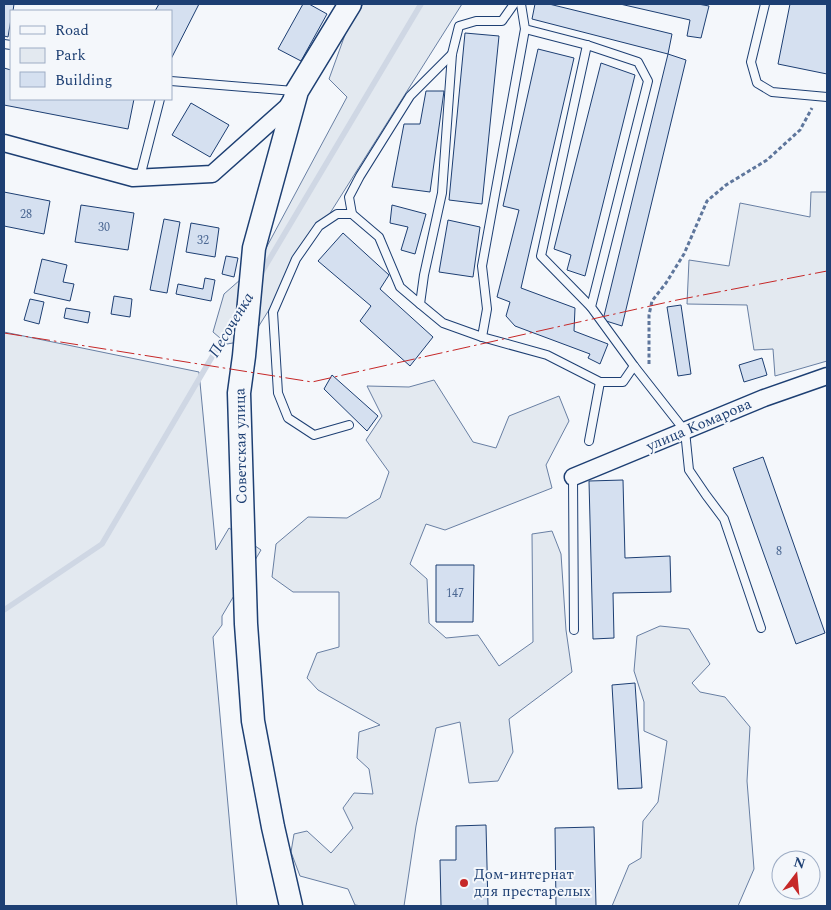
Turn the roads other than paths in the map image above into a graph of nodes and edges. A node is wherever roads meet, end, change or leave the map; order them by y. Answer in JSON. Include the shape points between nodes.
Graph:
{"nodes":[{"id":1,"x":350,"y":4,"type":"edge"},
{"id":2,"x":514,"y":4,"type":"edge"},
{"id":3,"x":521,"y":4,"type":"edge"},
{"id":4,"x":765,"y":4,"type":"edge"},
{"id":5,"x":525,"y":30,"type":"junction"},
{"id":6,"x":587,"y":45,"type":"junction"},
{"id":7,"x":452,"y":54,"type":"junction"},
{"id":8,"x":172,"y":81,"type":"edge"},
{"id":9,"x":297,"y":91,"type":"junction"},
{"id":10,"x":827,"y":97,"type":"edge"},
{"id":11,"x":160,"y":100,"type":"edge"},
{"id":12,"x":4,"y":144,"type":"edge"},
{"id":13,"x":140,"y":177,"type":"junction"},
{"id":14,"x":352,"y":214,"type":"junction"},
{"id":15,"x":420,"y":304,"type":"junction"},
{"id":16,"x":591,"y":307,"type":"junction"},
{"id":17,"x":482,"y":337,"type":"junction"},
{"id":18,"x":634,"y":366,"type":"junction"},
{"id":19,"x":827,"y":376,"type":"edge"},
{"id":20,"x":600,"y":382,"type":"junction"},
{"id":21,"x":349,"y":426,"type":"dead end"},
{"id":22,"x":685,"y":430,"type":"junction"},
{"id":23,"x":589,"y":440,"type":"dead end"},
{"id":24,"x":573,"y":477,"type":"joint"},
{"id":25,"x":761,"y":628,"type":"dead end"},
{"id":26,"x":574,"y":630,"type":"dead end"},
{"id":27,"x":291,"y":906,"type":"edge"}],
"edges":[{"from":1,"to":9,"type":"street","name":"Советская улица"},
{"from":2,"to":7,"type":"lane","via":[[502,21],[476,21],[459,26]]},
{"from":3,"to":5,"type":"lane"},
{"from":4,"to":10,"type":"lane","via":[[751,62],[757,83],[772,92]]},
{"from":5,"to":6,"type":"lane"},
{"from":5,"to":17,"type":"lane","via":[[482,266],[488,309]]},
{"from":6,"to":16,"type":"lane","via":[[541,256]]},
{"from":6,"to":16,"type":"lane","via":[[638,62],[648,82]]},
{"from":7,"to":14,"type":"lane","via":[[410,96],[360,176],[349,197]]},
{"from":7,"to":15,"type":"lane","via":[[442,193]]},
{"from":8,"to":9,"type":"lane"},
{"from":9,"to":13,"type":"street","via":[[287,108],[212,174]]},
{"from":9,"to":27,"type":"street","name":"Советская улица","via":[[254,248],[238,393],[246,624],[253,721]]},
{"from":11,"to":13,"type":"lane"},
{"from":12,"to":13,"type":"street","via":[[133,178]]},
{"from":14,"to":15,"type":"lane","via":[[379,237],[400,287]]},
{"from":14,"to":21,"type":"lane","via":[[337,214],[319,226],[296,259],[273,312],[278,394],[288,418],[314,435]]},
{"from":15,"to":17,"type":"lane","via":[[443,323]]},
{"from":16,"to":18,"type":"lane"},
{"from":17,"to":20,"type":"lane","via":[[547,356]]},
{"from":18,"to":20,"type":"lane","via":[[623,382]]},
{"from":18,"to":22,"type":"lane"},
{"from":19,"to":22,"type":"street","name":"улица Комарова"},
{"from":20,"to":23,"type":"lane"},
{"from":22,"to":24,"type":"street","name":"улица Комарова"},
{"from":22,"to":25,"type":"lane","via":[[689,470],[724,518]]},
{"from":24,"to":26,"type":"lane"}]}
